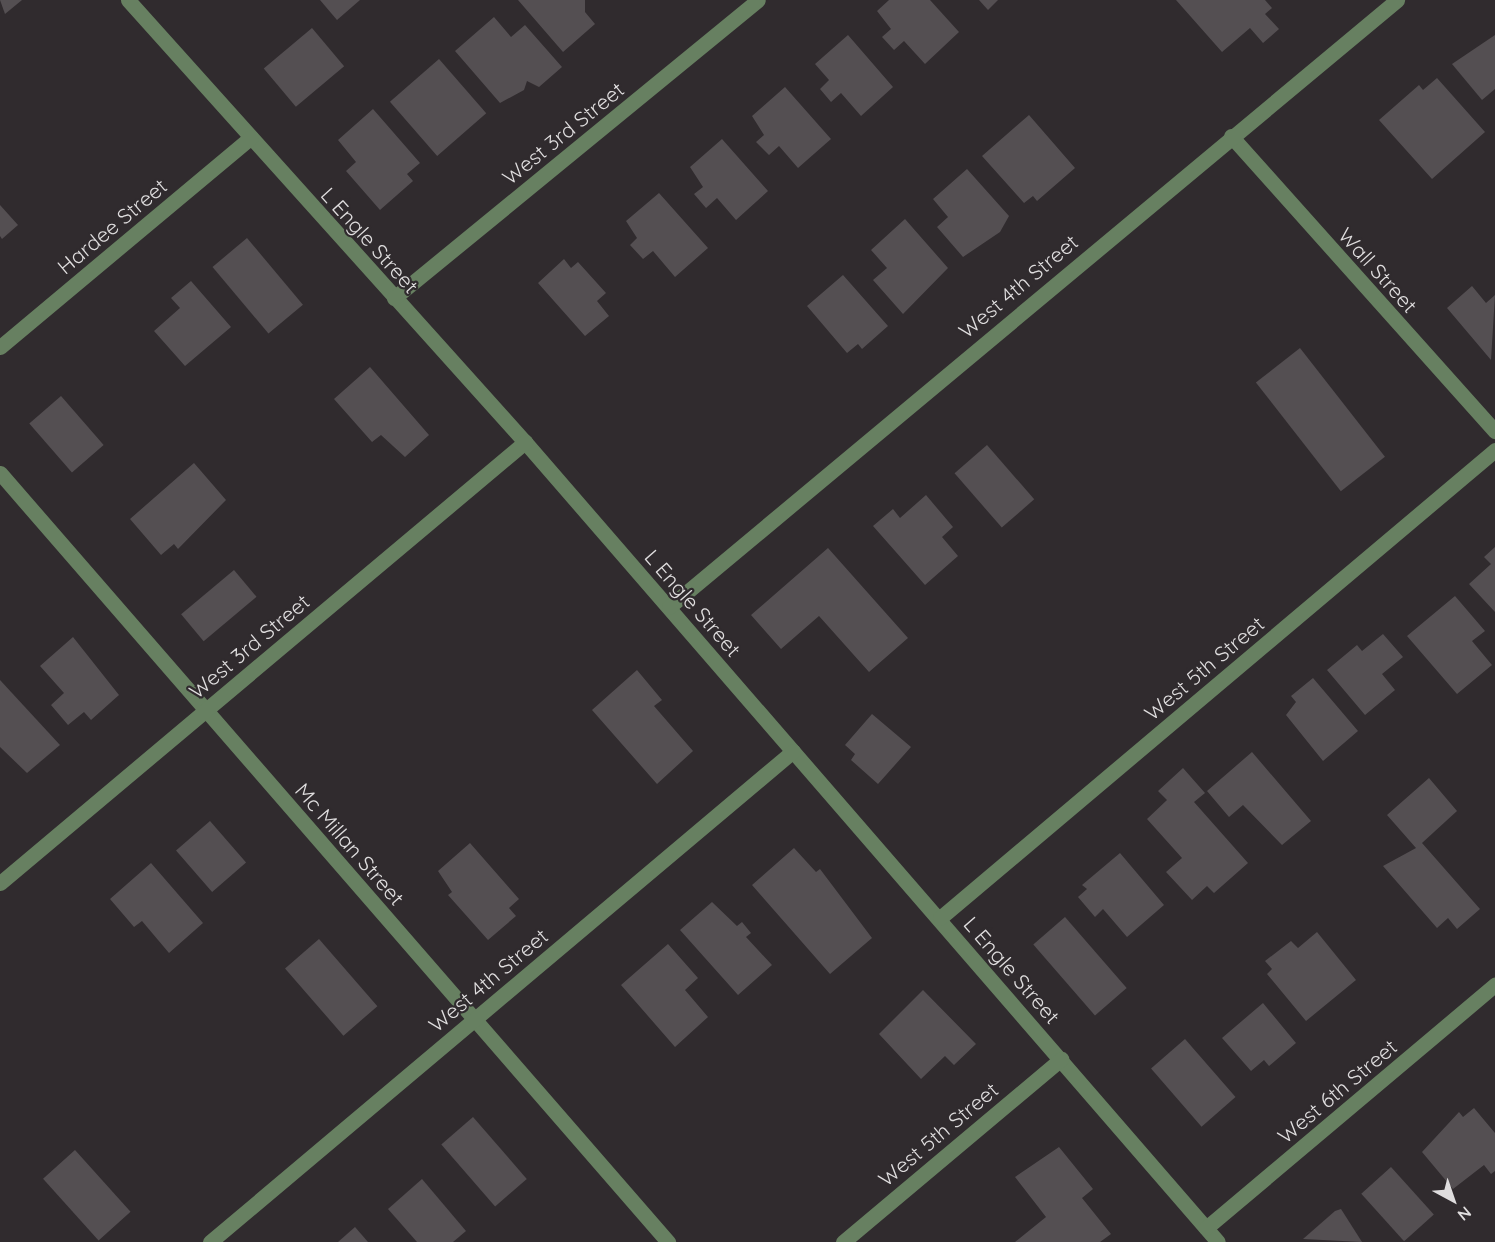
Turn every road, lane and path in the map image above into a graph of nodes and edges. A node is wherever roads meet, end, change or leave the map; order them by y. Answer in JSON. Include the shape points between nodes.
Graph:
{"nodes":[{"id":1,"x":128,"y":0,"type":"edge"},
{"id":2,"x":758,"y":0,"type":"edge"},
{"id":3,"x":1397,"y":0,"type":"edge"},
{"id":4,"x":1231,"y":136,"type":"junction"},
{"id":5,"x":251,"y":137,"type":"junction"},
{"id":6,"x":394,"y":298,"type":"junction"},
{"id":7,"x":0,"y":347,"type":"edge"},
{"id":8,"x":1495,"y":431,"type":"edge"},
{"id":9,"x":525,"y":442,"type":"junction"},
{"id":10,"x":1495,"y":450,"type":"edge"},
{"id":11,"x":0,"y":473,"type":"edge"},
{"id":12,"x":669,"y":608,"type":"junction"},
{"id":13,"x":205,"y":710,"type":"junction"},
{"id":14,"x":793,"y":751,"type":"junction"},
{"id":15,"x":0,"y":883,"type":"edge"},
{"id":16,"x":939,"y":918,"type":"junction"},
{"id":17,"x":1495,"y":985,"type":"edge"},
{"id":18,"x":474,"y":1018,"type":"junction"},
{"id":19,"x":1061,"y":1059,"type":"junction"},
{"id":20,"x":1206,"y":1228,"type":"junction"},
{"id":21,"x":210,"y":1242,"type":"edge"},
{"id":22,"x":668,"y":1242,"type":"edge"},
{"id":23,"x":843,"y":1242,"type":"edge"},
{"id":24,"x":1218,"y":1242,"type":"edge"}],
"edges":[{"from":1,"to":5,"type":"street","name":"L Engle Street"},
{"from":2,"to":6,"type":"street","name":"West 3rd Street"},
{"from":3,"to":4,"type":"street","name":"West 4th Street"},
{"from":4,"to":8,"type":"street","name":"Wall Street"},
{"from":4,"to":12,"type":"street","name":"West 4th Street"},
{"from":5,"to":6,"type":"street","name":"L Engle Street"},
{"from":5,"to":7,"type":"street","name":"Hardee Street"},
{"from":6,"to":9,"type":"street","name":"L Engle Street"},
{"from":9,"to":12,"type":"street","name":"L Engle Street"},
{"from":9,"to":13,"type":"street","name":"West 3rd Street"},
{"from":10,"to":16,"type":"street","name":"West 5th Street"},
{"from":11,"to":13,"type":"street","name":"Mc Millan Street"},
{"from":12,"to":14,"type":"street","name":"L Engle Street"},
{"from":13,"to":15,"type":"street","name":"West 3rd Street"},
{"from":13,"to":18,"type":"street","name":"Mc Millan Street"},
{"from":14,"to":16,"type":"street","name":"L Engle Street"},
{"from":14,"to":18,"type":"street","name":"West 4th Street"},
{"from":16,"to":19,"type":"street","name":"L Engle Street"},
{"from":17,"to":20,"type":"street","name":"West 6th Street"},
{"from":18,"to":21,"type":"street","name":"West 4th Street"},
{"from":18,"to":22,"type":"street","name":"Mc Millan Street"},
{"from":19,"to":20,"type":"street","name":"L Engle Street"},
{"from":19,"to":23,"type":"street","name":"West 5th Street"},
{"from":20,"to":24,"type":"street","name":"L Engle Street"}]}
